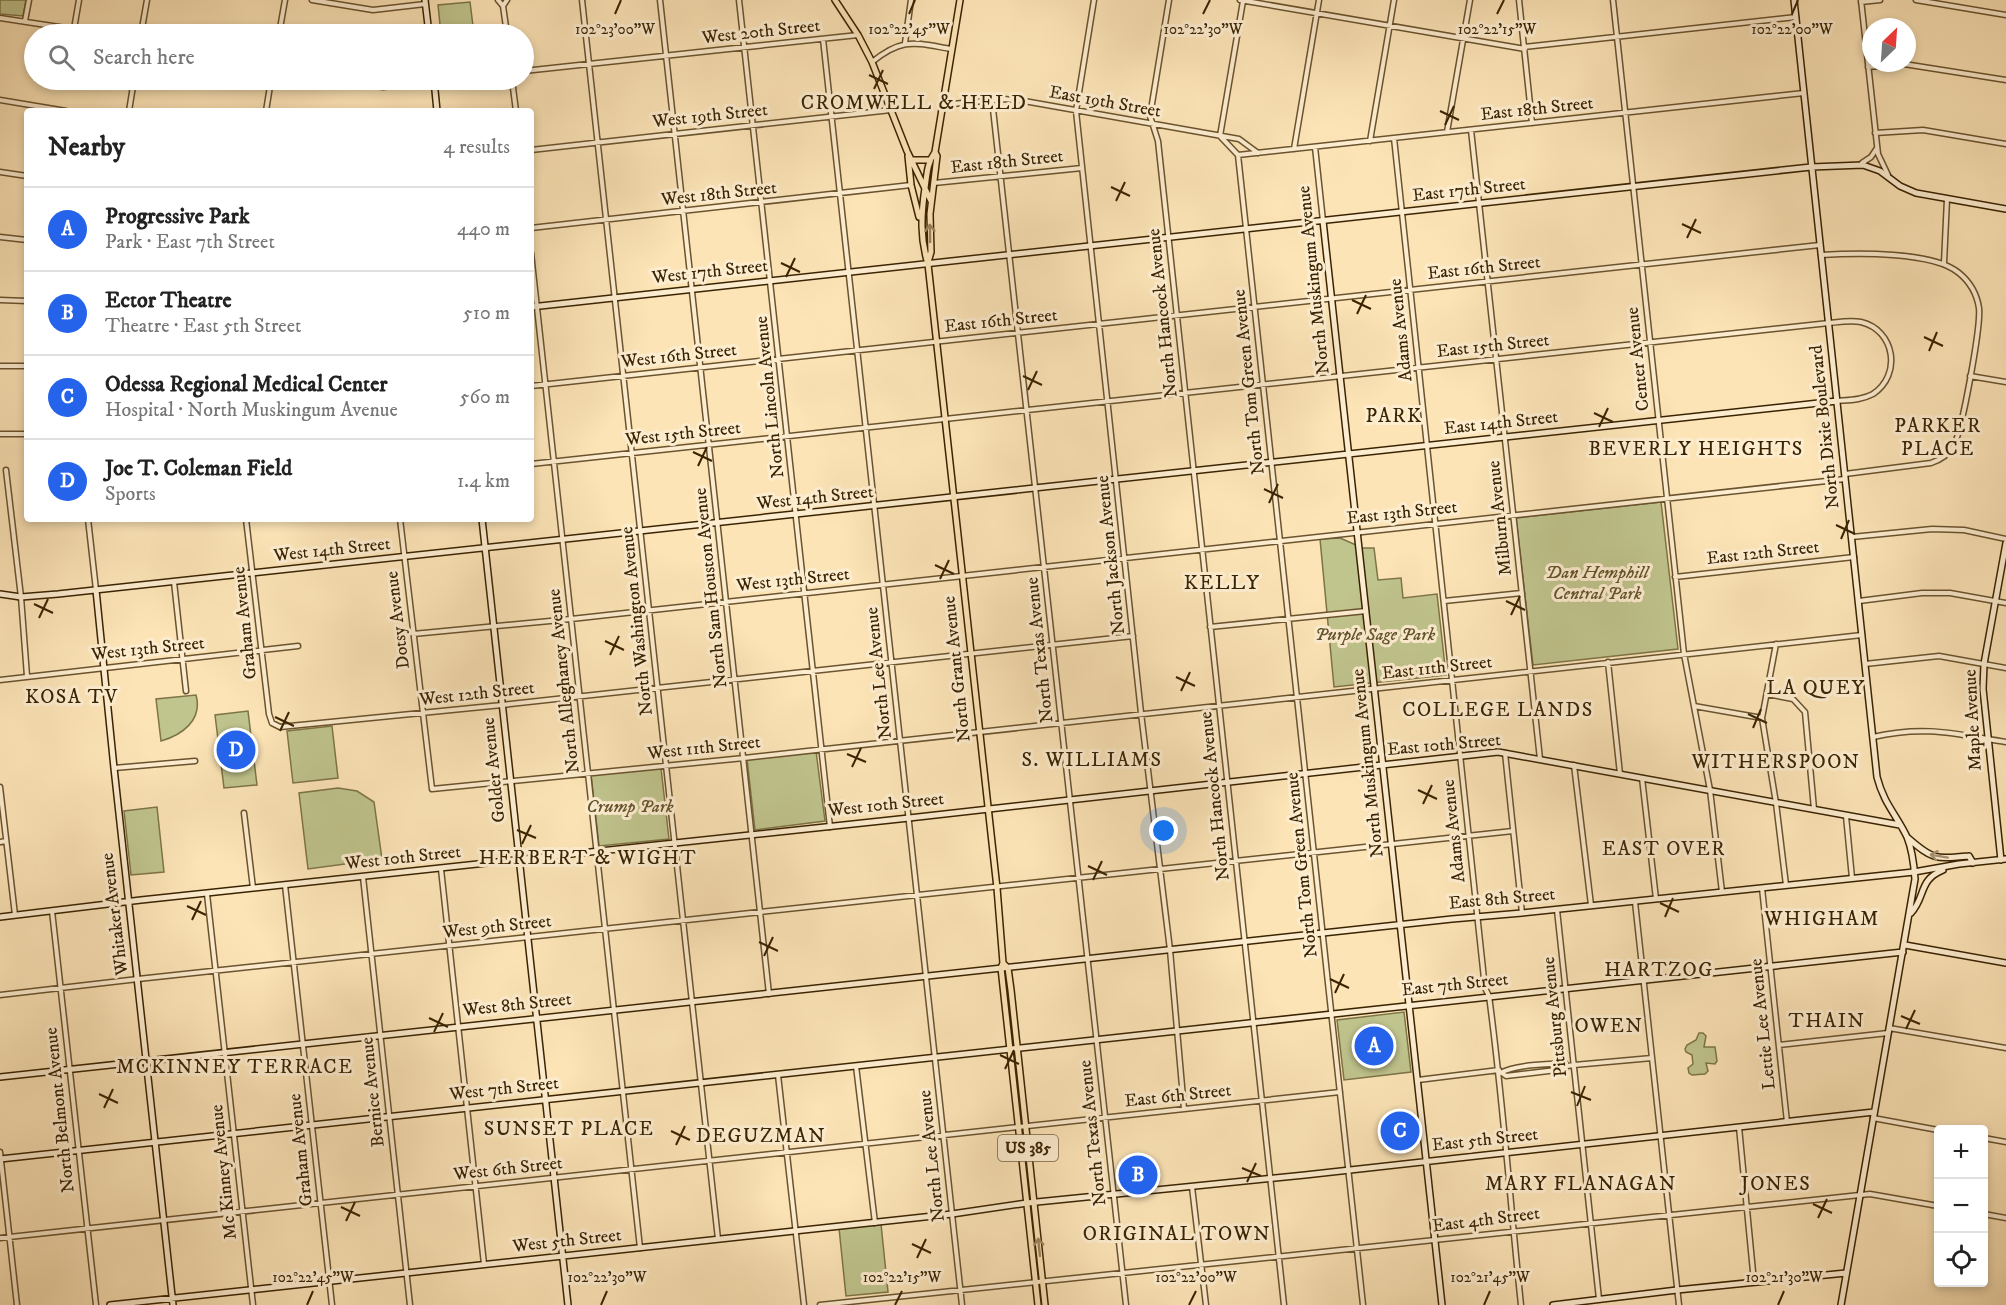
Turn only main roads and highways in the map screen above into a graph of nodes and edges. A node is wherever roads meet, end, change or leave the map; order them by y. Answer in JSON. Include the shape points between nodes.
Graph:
{"nodes":[{"id":1,"x":835,"y":0,"type":"edge"},
{"id":2,"x":960,"y":0,"type":"edge"},
{"id":3,"x":907,"y":151,"type":"junction"},
{"id":4,"x":935,"y":153,"type":"junction"},
{"id":5,"x":912,"y":160,"type":"junction"},
{"id":6,"x":929,"y":160,"type":"junction"},
{"id":7,"x":925,"y":188,"type":"junction"},
{"id":8,"x":932,"y":203,"type":"junction"},
{"id":9,"x":921,"y":223,"type":"junction"},
{"id":10,"x":928,"y":264,"type":"junction"},
{"id":11,"x":1014,"y":1048,"type":"junction"},
{"id":12,"x":1038,"y":1305,"type":"edge"},
{"id":13,"x":1046,"y":1305,"type":"edge"}],
"edges":[{"from":1,"to":3,"type":"main road","via":[[872,62]]},
{"from":2,"to":4,"type":"main road","number":"US 385"},
{"from":3,"to":5,"type":"main road"},
{"from":3,"to":9,"type":"main road","via":[[910,185]]},
{"from":4,"to":6,"type":"main road"},
{"from":4,"to":8,"type":"main road","number":"US 385"},
{"from":5,"to":6,"type":"main road"},
{"from":5,"to":7,"type":"main road"},
{"from":6,"to":7,"type":"main road","number":"US 385"},
{"from":7,"to":8,"type":"main road"},
{"from":7,"to":9,"type":"main road","number":"US 385"},
{"from":10,"to":8,"type":"main road","name":"North Grant Avenue","number":"US 385","one_way":true},
{"from":9,"to":10,"type":"main road","name":"North Grant Avenue","number":"US 385","via":[[922,247]]},
{"from":10,"to":11,"type":"main road","name":"North Grant Avenue","number":"US 385"},
{"from":11,"to":12,"type":"main road","name":"North Grant Avenue","number":"US 385","via":[[1018,1126]]},
{"from":13,"to":11,"type":"main road","name":"North Grant Avenue","number":"US 385","one_way":true}]}
